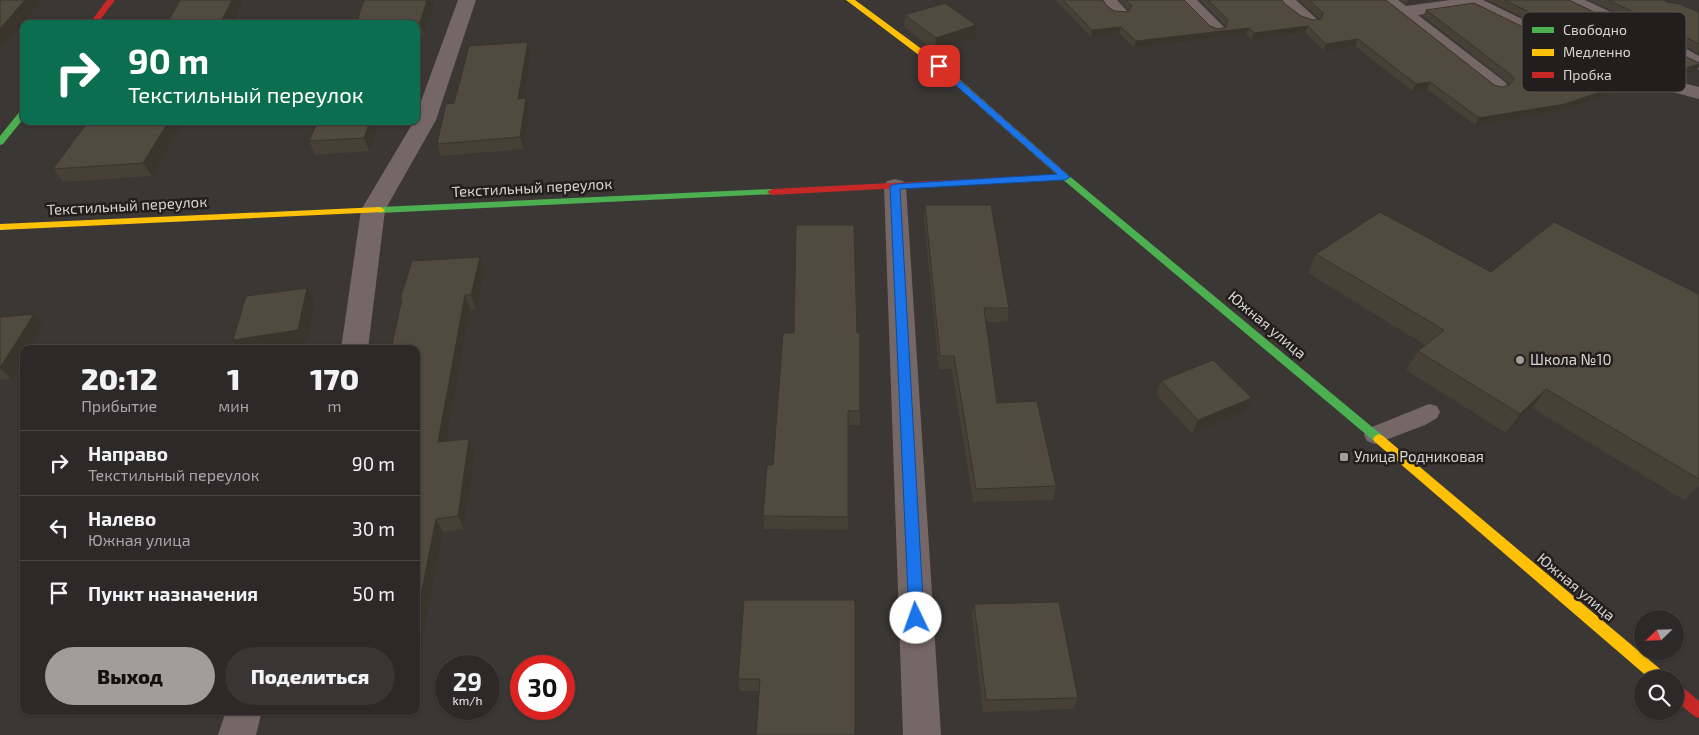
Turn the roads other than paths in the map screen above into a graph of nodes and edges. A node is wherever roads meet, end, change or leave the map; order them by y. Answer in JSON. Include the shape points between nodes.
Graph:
{"nodes":[{"id":1,"x":112,"y":0,"type":"edge"},
{"id":2,"x":467,"y":0,"type":"edge"},
{"id":3,"x":850,"y":0,"type":"edge"},
{"id":4,"x":1187,"y":0,"type":"edge"},
{"id":5,"x":1285,"y":0,"type":"edge"},
{"id":6,"x":1387,"y":0,"type":"edge"},
{"id":7,"x":1570,"y":0,"type":"edge"},
{"id":8,"x":1471,"y":1,"type":"edge"},
{"id":9,"x":1404,"y":12,"type":"junction"},
{"id":10,"x":1596,"y":12,"type":"edge"},
{"id":11,"x":96,"y":20,"type":"edge"},
{"id":12,"x":1310,"y":21,"type":"edge"},
{"id":13,"x":1522,"y":26,"type":"edge"},
{"id":14,"x":1216,"y":28,"type":"edge"},
{"id":15,"x":1686,"y":57,"type":"edge"},
{"id":16,"x":1699,"y":64,"type":"edge"},
{"id":17,"x":1498,"y":86,"type":"edge"},
{"id":18,"x":1686,"y":90,"type":"edge"},
{"id":19,"x":1699,"y":93,"type":"edge"},
{"id":20,"x":20,"y":117,"type":"edge"},
{"id":21,"x":0,"y":142,"type":"edge"},
{"id":22,"x":1065,"y":177,"type":"junction"},
{"id":23,"x":895,"y":186,"type":"junction"},
{"id":24,"x":374,"y":210,"type":"junction"},
{"id":25,"x":0,"y":227,"type":"edge"},
{"id":26,"x":355,"y":345,"type":"edge"},
{"id":27,"x":1429,"y":412,"type":"dead end"},
{"id":28,"x":1375,"y":435,"type":"junction"},
{"id":29,"x":1650,"y":670,"type":"edge"},
{"id":30,"x":1684,"y":698,"type":"edge"},
{"id":31,"x":1699,"y":711,"type":"edge"},
{"id":32,"x":243,"y":715,"type":"edge"},
{"id":33,"x":237,"y":735,"type":"edge"},
{"id":34,"x":922,"y":735,"type":"edge"}],
"edges":[{"from":1,"to":11,"type":"street"},
{"from":2,"to":24,"type":"street","via":[[425,120]]},
{"from":3,"to":22,"type":"street","name":"Южная улица","via":[[939,66]]},
{"from":4,"to":14,"type":"street"},
{"from":5,"to":12,"type":"street"},
{"from":6,"to":9,"type":"street"},
{"from":7,"to":10,"type":"street"},
{"from":8,"to":9,"type":"street"},
{"from":8,"to":13,"type":"street"},
{"from":9,"to":17,"type":"street"},
{"from":15,"to":16,"type":"street"},
{"from":18,"to":19,"type":"street"},
{"from":20,"to":21,"type":"street"},
{"from":22,"to":23,"type":"street","name":"Текстильный переулок"},
{"from":22,"to":28,"type":"street","name":"Южная улица"},
{"from":23,"to":24,"type":"street","name":"Текстильный переулок"},
{"from":23,"to":34,"type":"street"},
{"from":24,"to":25,"type":"street","name":"Текстильный переулок"},
{"from":24,"to":26,"type":"street"},
{"from":27,"to":28,"type":"lane"},
{"from":28,"to":29,"type":"street","name":"Южная улица"},
{"from":30,"to":31,"type":"street"},
{"from":32,"to":33,"type":"street"}]}
